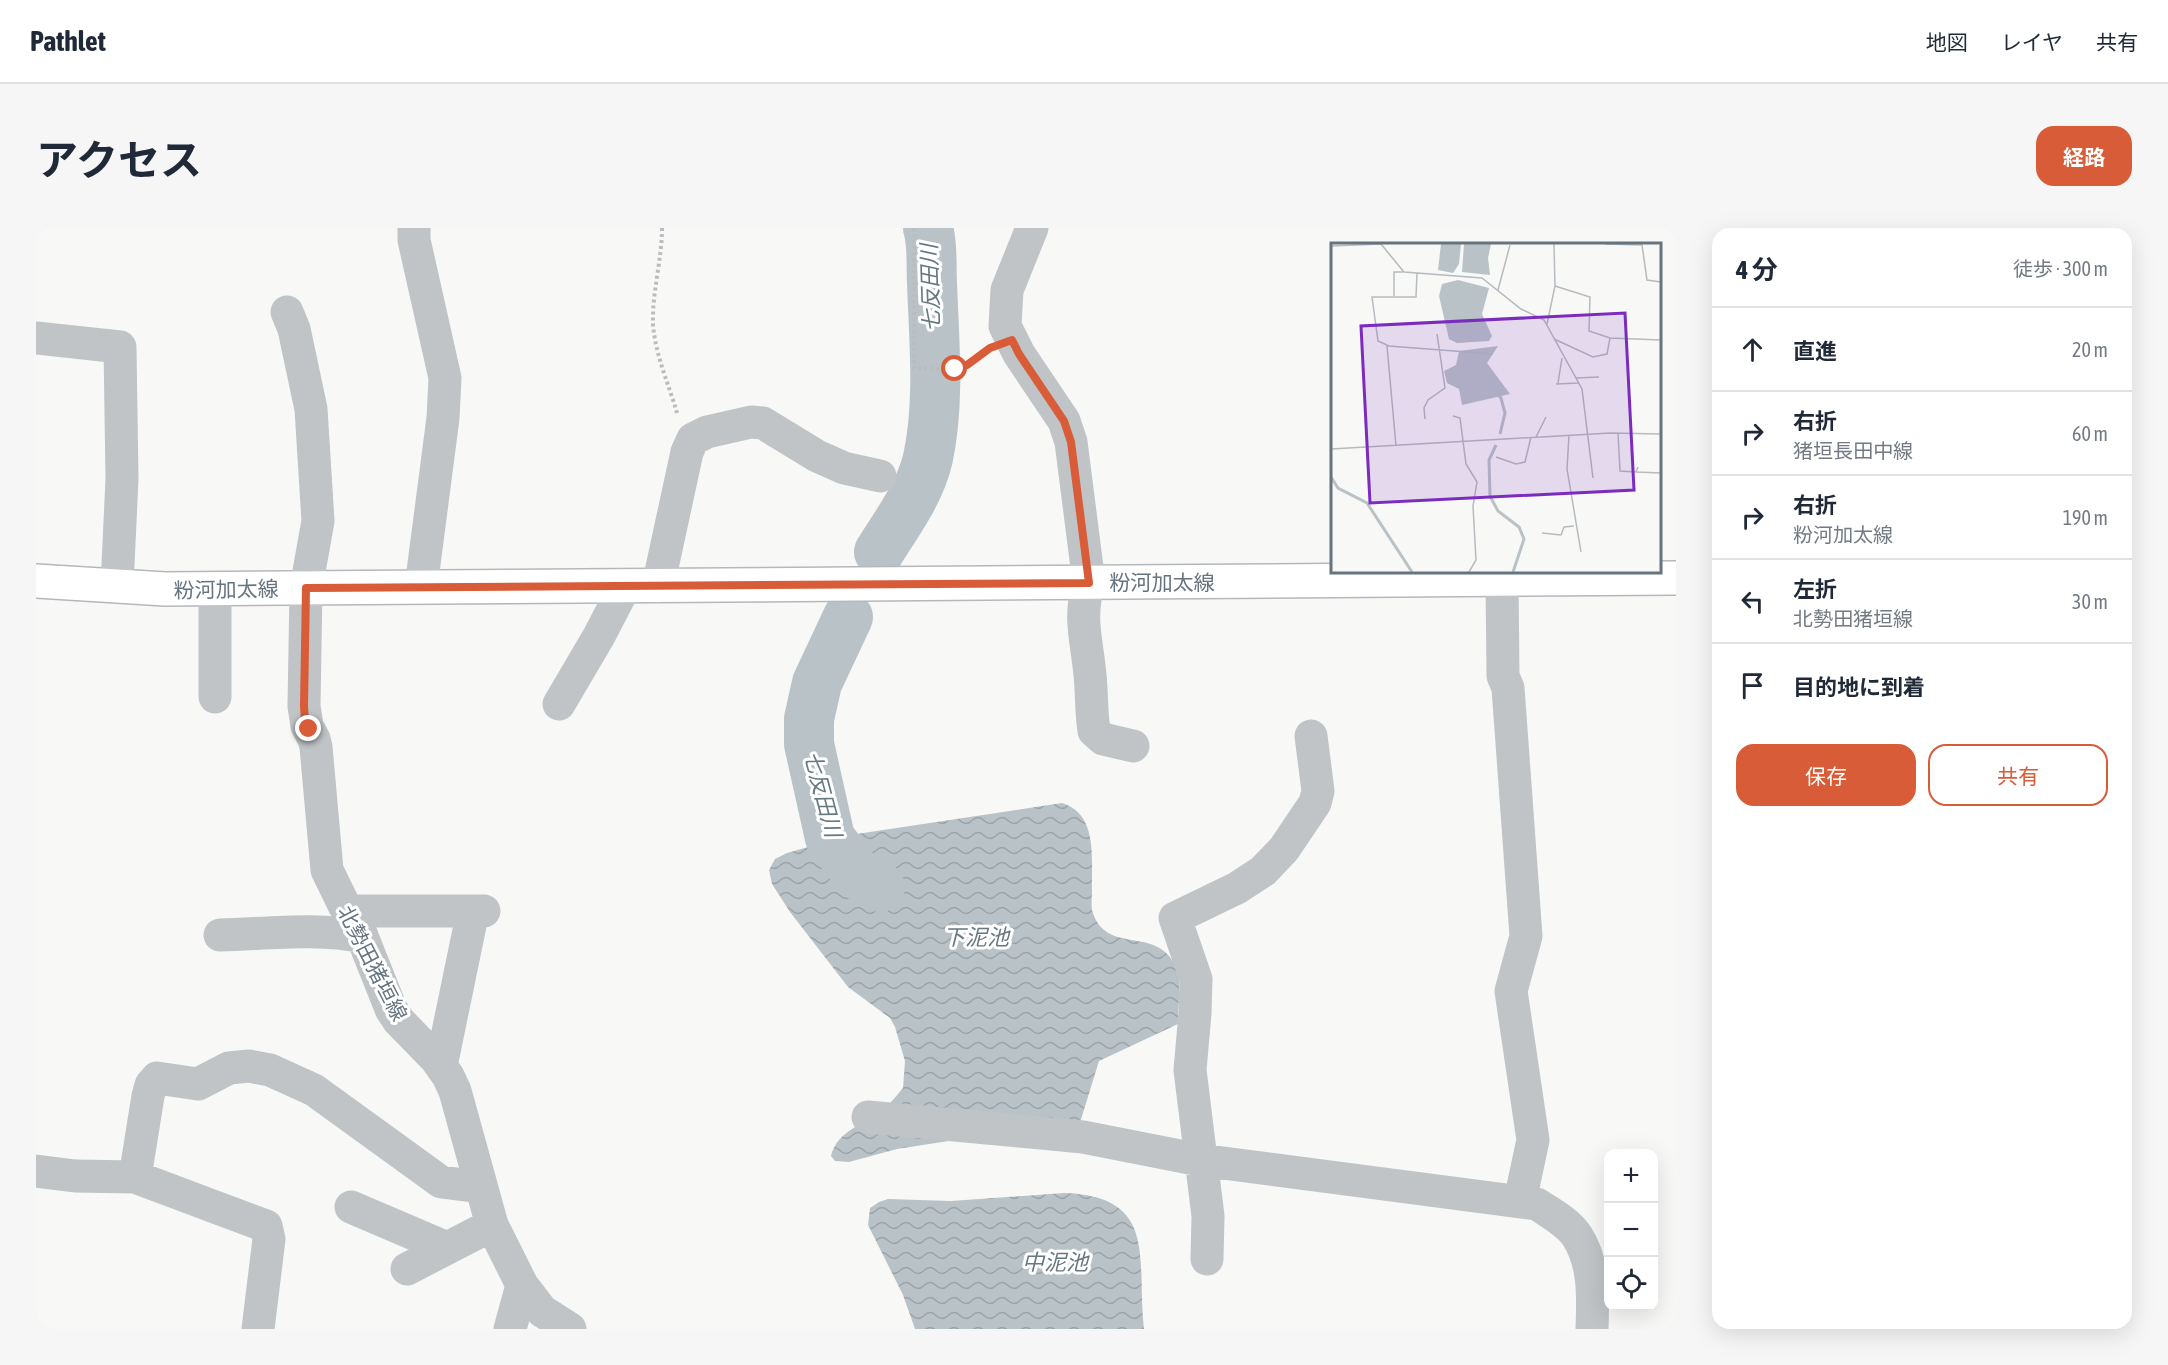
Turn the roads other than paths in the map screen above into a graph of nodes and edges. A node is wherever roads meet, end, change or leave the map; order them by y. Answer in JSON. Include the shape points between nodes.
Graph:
{"nodes":[{"id":1,"x":414,"y":228,"type":"edge"},
{"id":2,"x":1032,"y":228,"type":"edge"},
{"id":3,"x":287,"y":312,"type":"dead end"},
{"id":4,"x":36,"y":338,"type":"edge"},
{"id":5,"x":880,"y":476,"type":"dead end"},
{"id":6,"x":1676,"y":578,"type":"edge"},
{"id":7,"x":1502,"y":579,"type":"junction"},
{"id":8,"x":36,"y":581,"type":"edge"},
{"id":9,"x":1089,"y":583,"type":"junction"},
{"id":10,"x":117,"y":586,"type":"junction"},
{"id":11,"x":625,"y":586,"type":"junction"},
{"id":12,"x":658,"y":586,"type":"junction"},
{"id":13,"x":421,"y":587,"type":"junction"},
{"id":14,"x":306,"y":588,"type":"junction"},
{"id":15,"x":215,"y":589,"type":"junction"},
{"id":16,"x":215,"y":697,"type":"dead end"},
{"id":17,"x":559,"y":704,"type":"dead end"},
{"id":18,"x":1311,"y":736,"type":"dead end"},
{"id":19,"x":1133,"y":746,"type":"dead end"},
{"id":20,"x":355,"y":924,"type":"junction"},
{"id":21,"x":220,"y":935,"type":"dead end"},
{"id":22,"x":441,"y":1066,"type":"junction"},
{"id":23,"x":868,"y":1117,"type":"dead end"},
{"id":24,"x":1200,"y":1160,"type":"junction"},
{"id":25,"x":36,"y":1172,"type":"edge"},
{"id":26,"x":135,"y":1177,"type":"junction"},
{"id":27,"x":481,"y":1187,"type":"junction"},
{"id":28,"x":1520,"y":1201,"type":"junction"},
{"id":29,"x":351,"y":1207,"type":"dead end"},
{"id":30,"x":492,"y":1225,"type":"junction"},
{"id":31,"x":447,"y":1248,"type":"junction"},
{"id":32,"x":1207,"y":1259,"type":"dead end"},
{"id":33,"x":407,"y":1269,"type":"dead end"},
{"id":34,"x":522,"y":1285,"type":"junction"},
{"id":35,"x":258,"y":1329,"type":"edge"},
{"id":36,"x":510,"y":1329,"type":"edge"},
{"id":37,"x":570,"y":1329,"type":"edge"},
{"id":38,"x":1592,"y":1329,"type":"edge"}],
"edges":[{"from":1,"to":13,"type":"street","via":[[445,378]]},
{"from":2,"to":9,"type":"street","via":[[1007,290],[1005,326],[1064,421],[1071,442]]},
{"from":3,"to":14,"type":"street","name":"北勢田猪垣線","via":[[311,409],[318,521]]},
{"from":4,"to":10,"type":"street","via":[[120,348],[122,479]]},
{"from":5,"to":12,"type":"street","via":[[844,468],[817,456],[763,423],[706,432],[693,439],[687,452]]},
{"from":6,"to":7,"type":"main road","name":"粉河加太線"},
{"from":7,"to":9,"type":"main road","name":"粉河加太線"},
{"from":7,"to":28,"type":"street","via":[[1503,676],[1508,688],[1526,936],[1511,991],[1533,1140]]},
{"from":8,"to":10,"type":"main road","name":"粉河加太線"},
{"from":9,"to":12,"type":"main road","name":"粉河加太線"},
{"from":9,"to":19,"type":"street","via":[[1083,615],[1094,731],[1103,739]]},
{"from":10,"to":15,"type":"main road","name":"粉河加太線"},
{"from":11,"to":12,"type":"main road","name":"粉河加太線"},
{"from":11,"to":13,"type":"main road","name":"粉河加太線"},
{"from":11,"to":17,"type":"street"},
{"from":13,"to":14,"type":"main road","name":"粉河加太線"},
{"from":14,"to":15,"type":"main road","name":"粉河加太線"},
{"from":14,"to":20,"type":"street","name":"北勢田猪垣線","via":[[305,721],[316,747],[327,870]]},
{"from":15,"to":16,"type":"street"},
{"from":18,"to":24,"type":"street","via":[[1318,791],[1315,803],[1284,849],[1246,882],[1175,918],[1196,979],[1190,1071]]},
{"from":20,"to":21,"type":"street","via":[[321,933]]},
{"from":20,"to":22,"type":"street","name":"北勢田猪垣線","via":[[395,1015]]},
{"from":20,"to":22,"type":"street","via":[[478,911]]},
{"from":22,"to":27,"type":"street","name":"北勢田猪垣線","via":[[455,1091]]},
{"from":23,"to":24,"type":"street","via":[[1083,1137]]},
{"from":24,"to":28,"type":"street"},
{"from":24,"to":32,"type":"street","via":[[1209,1216]]},
{"from":25,"to":26,"type":"street"},
{"from":26,"to":27,"type":"street","via":[[148,1096],[156,1078],[198,1084],[228,1068],[249,1066],[270,1070],[314,1090],[441,1182]]},
{"from":26,"to":35,"type":"street","via":[[266,1226],[269,1239]]},
{"from":27,"to":30,"type":"street","name":"北勢田猪垣線"},
{"from":28,"to":38,"type":"street","via":[[1537,1204],[1577,1236],[1589,1263],[1593,1285]]},
{"from":29,"to":31,"type":"street"},
{"from":30,"to":31,"type":"street"},
{"from":30,"to":34,"type":"street","name":"北勢田猪垣線"},
{"from":31,"to":33,"type":"street"},
{"from":34,"to":36,"type":"street"},
{"from":34,"to":37,"type":"street","name":"北勢田猪垣線","via":[[542,1311]]}]}
